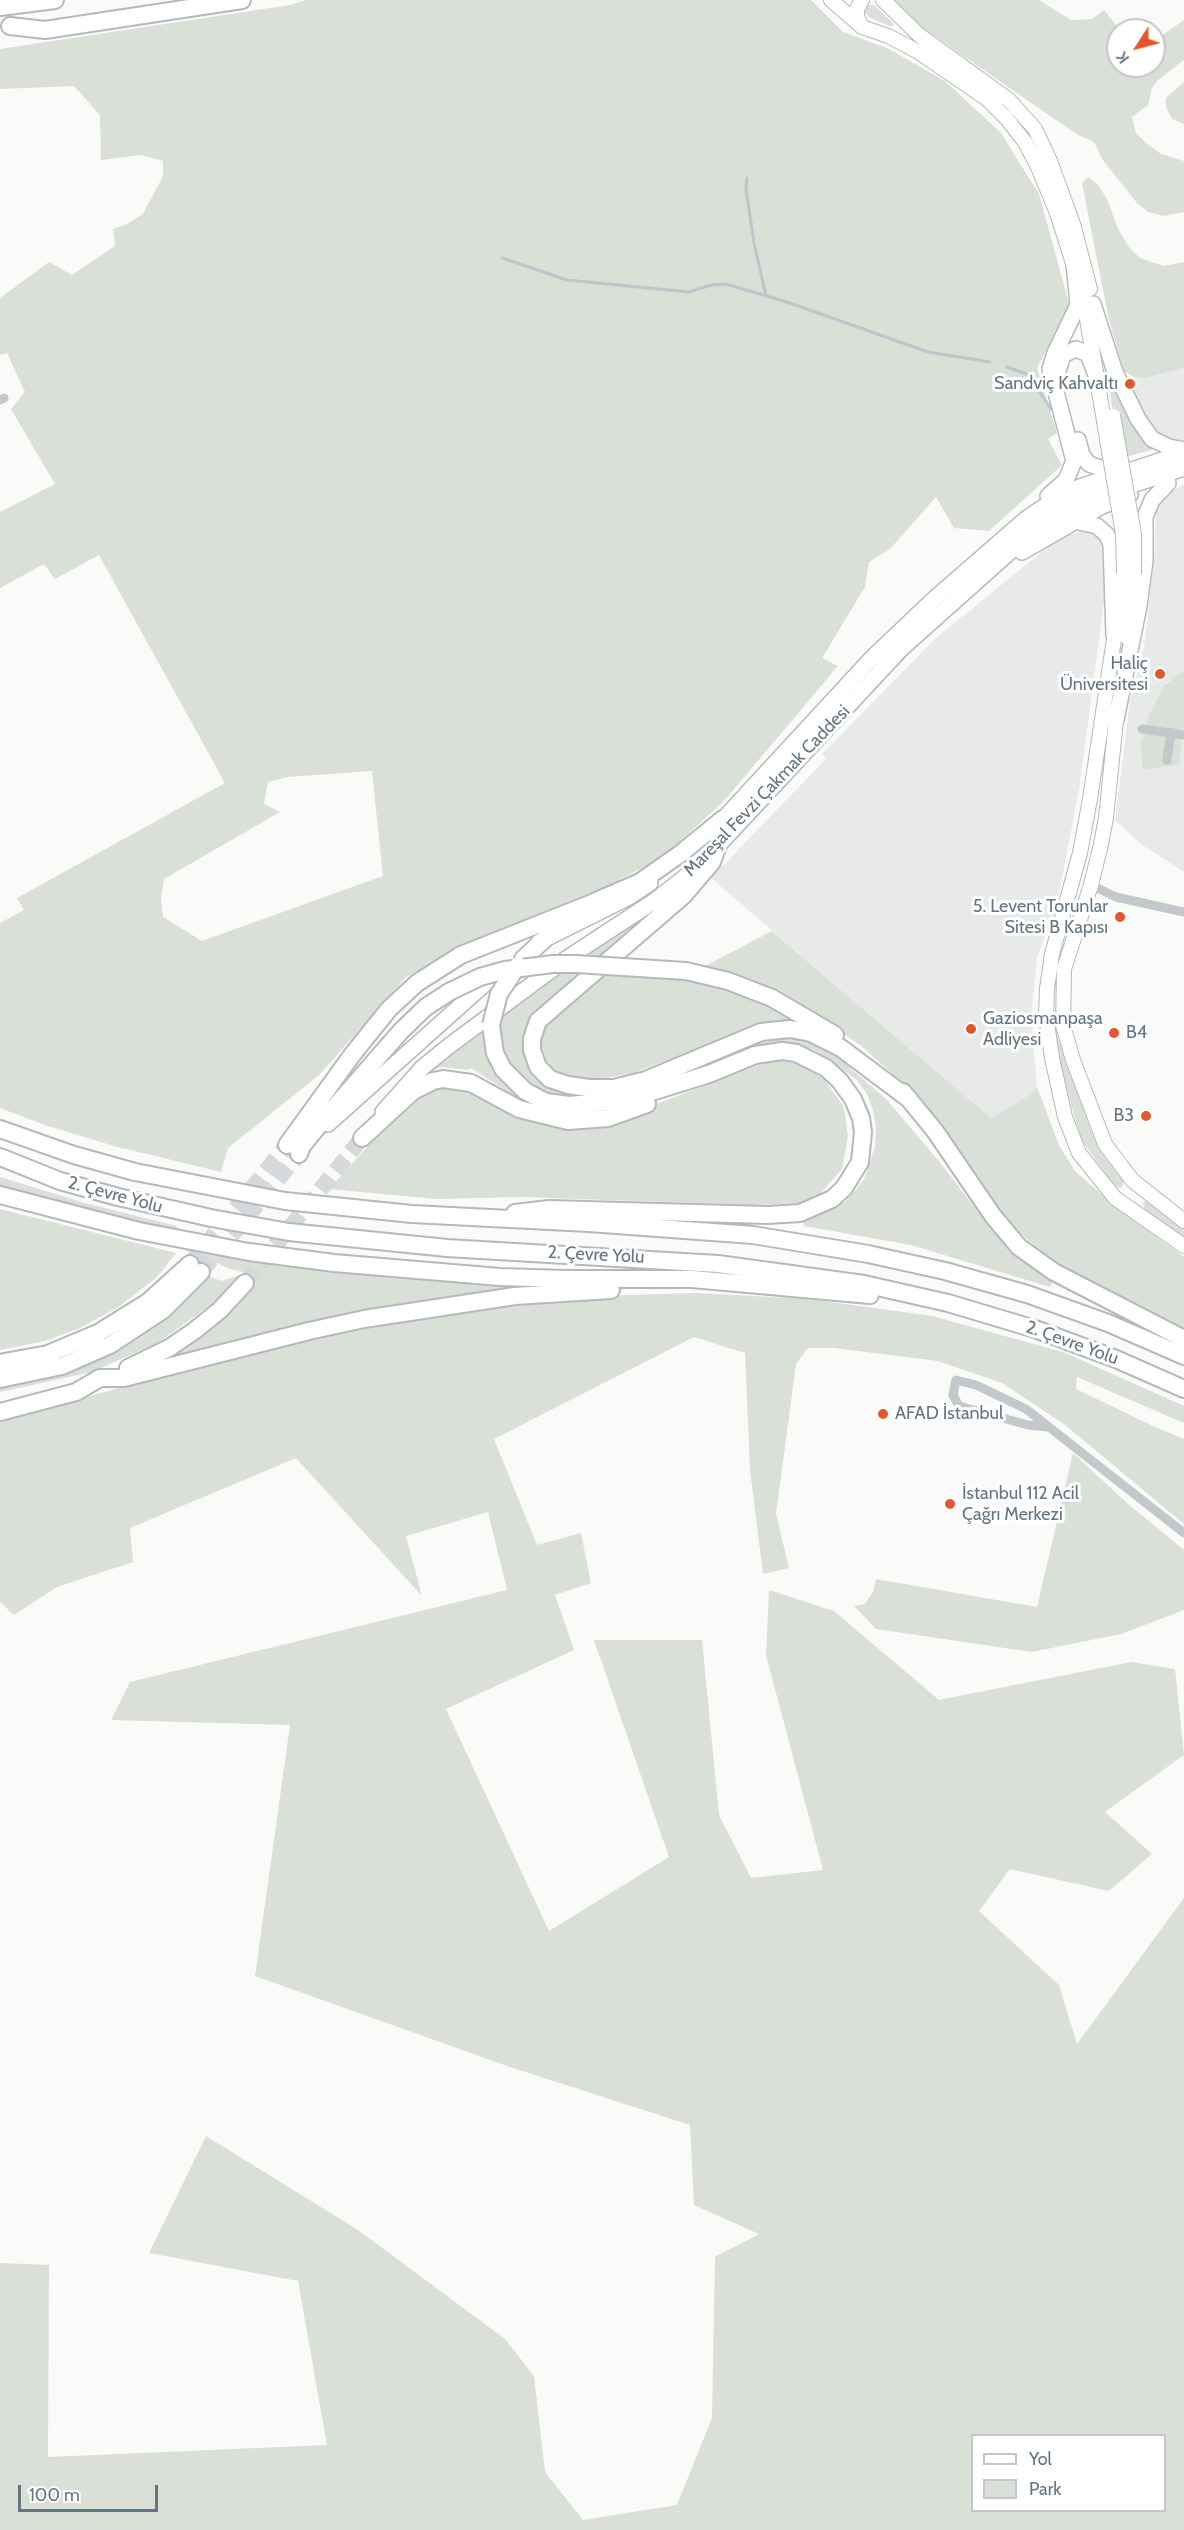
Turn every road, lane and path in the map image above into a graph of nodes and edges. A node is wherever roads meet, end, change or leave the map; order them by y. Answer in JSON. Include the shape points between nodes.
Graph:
{"nodes":[{"id":1,"x":167,"y":0,"type":"edge"},
{"id":2,"x":242,"y":0,"type":"edge"},
{"id":3,"x":831,"y":0,"type":"edge"},
{"id":4,"x":862,"y":0,"type":"edge"},
{"id":5,"x":48,"y":1,"type":"edge"},
{"id":6,"x":884,"y":2,"type":"edge"},
{"id":7,"x":0,"y":8,"type":"edge"},
{"id":8,"x":5,"y":27,"type":"edge"},
{"id":9,"x":862,"y":27,"type":"junction"},
{"id":10,"x":1004,"y":116,"type":"junction"},
{"id":11,"x":1047,"y":152,"type":"junction"},
{"id":12,"x":1074,"y":263,"type":"junction"},
{"id":13,"x":1093,"y":304,"type":"junction"},
{"id":14,"x":1096,"y":375,"type":"junction"},
{"id":15,"x":1108,"y":419,"type":"junction"},
{"id":16,"x":1184,"y":452,"type":"edge"},
{"id":17,"x":1184,"y":468,"type":"edge"},
{"id":18,"x":1118,"y":474,"type":"junction"},
{"id":19,"x":1184,"y":476,"type":"edge"},
{"id":20,"x":1168,"y":483,"type":"junction"},
{"id":21,"x":1026,"y":519,"type":"junction"},
{"id":22,"x":1075,"y":521,"type":"junction"},
{"id":23,"x":1129,"y":574,"type":"junction"},
{"id":24,"x":972,"y":585,"type":"junction"},
{"id":25,"x":1114,"y":635,"type":"junction"},
{"id":26,"x":1116,"y":720,"type":"junction"},
{"id":27,"x":1142,"y":729,"type":"dead end"},
{"id":28,"x":1171,"y":732,"type":"junction"},
{"id":29,"x":1184,"y":735,"type":"edge"},
{"id":30,"x":1167,"y":760,"type":"dead end"},
{"id":31,"x":723,"y":819,"type":"junction"},
{"id":32,"x":717,"y":848,"type":"junction"},
{"id":33,"x":1091,"y":885,"type":"junction"},
{"id":34,"x":1184,"y":912,"type":"edge"},
{"id":35,"x":548,"y":936,"type":"junction"},
{"id":36,"x":449,"y":987,"type":"junction"},
{"id":37,"x":709,"y":1074,"type":"junction"},
{"id":38,"x":330,"y":1087,"type":"junction"},
{"id":39,"x":909,"y":1100,"type":"junction"},
{"id":40,"x":0,"y":1129,"type":"edge"},
{"id":41,"x":362,"y":1138,"type":"joint"},
{"id":42,"x":293,"y":1149,"type":"junction"},
{"id":43,"x":0,"y":1157,"type":"edge"},
{"id":44,"x":0,"y":1168,"type":"edge"},
{"id":45,"x":1127,"y":1174,"type":"junction"},
{"id":46,"x":60,"y":1181,"type":"junction"},
{"id":47,"x":1107,"y":1190,"type":"junction"},
{"id":48,"x":0,"y":1195,"type":"edge"},
{"id":49,"x":1150,"y":1195,"type":"junction"},
{"id":50,"x":1139,"y":1217,"type":"junction"},
{"id":51,"x":494,"y":1220,"type":"junction"},
{"id":52,"x":1184,"y":1221,"type":"edge"},
{"id":53,"x":1184,"y":1246,"type":"edge"},
{"id":54,"x":245,"y":1283,"type":"tunnel mouth"},
{"id":55,"x":735,"y":1283,"type":"junction"},
{"id":56,"x":948,"y":1304,"type":"junction"},
{"id":57,"x":1184,"y":1339,"type":"edge"},
{"id":58,"x":1184,"y":1356,"type":"edge"},
{"id":59,"x":0,"y":1364,"type":"edge"},
{"id":60,"x":99,"y":1378,"type":"junction"},
{"id":61,"x":0,"y":1379,"type":"edge"},
{"id":62,"x":1184,"y":1389,"type":"edge"},
{"id":63,"x":0,"y":1401,"type":"edge"},
{"id":64,"x":0,"y":1412,"type":"edge"},
{"id":65,"x":1048,"y":1427,"type":"junction"},
{"id":66,"x":1184,"y":1533,"type":"edge"}],
"edges":[{"from":1,"to":8,"type":"highway"},
{"from":2,"to":8,"type":"highway","via":[[45,30]]},
{"from":3,"to":9,"type":"main road"},
{"from":4,"to":9,"type":"main road","via":[[856,9]]},
{"from":5,"to":7,"type":"highway"},
{"from":6,"to":11,"type":"main road","via":[[919,35],[1009,100],[1035,129]]},
{"from":9,"to":10,"type":"main road","via":[[917,51],[987,99]]},
{"from":10,"to":11,"type":"main road","via":[[1016,123],[1034,147]]},
{"from":10,"to":12,"type":"main road","via":[[1025,142],[1038,167]]},
{"from":11,"to":13,"type":"main road","via":[[1076,235]]},
{"from":12,"to":14,"type":"main road"},
{"from":12,"to":21,"type":"main road","via":[[1078,305],[1050,369],[1074,456],[1073,466],[1066,480],[1034,507]]},
{"from":13,"to":15,"type":"main road"},
{"from":13,"to":16,"type":"main road","via":[[1115,372],[1145,430],[1159,443]]},
{"from":14,"to":15,"type":"main road"},
{"from":14,"to":18,"type":"main road","via":[[1092,361],[1082,351],[1072,349],[1058,365],[1083,455],[1097,468]]},
{"from":15,"to":23,"type":"main road","bridge":true},
{"from":16,"to":18,"type":"main road","name":"Mareşal Fevzi Çakmak Caddesi"},
{"from":17,"to":24,"type":"main road","name":"Mareşal Fevzi Çakmak Caddesi","via":[[1102,494],[1062,512],[1031,533]]},
{"from":18,"to":21,"type":"main road","name":"Mareşal Fevzi Çakmak Caddesi","via":[[1066,494]]},
{"from":19,"to":20,"type":"main road"},
{"from":20,"to":22,"type":"main road","via":[[1123,497]]},
{"from":20,"to":26,"type":"main road","via":[[1152,500],[1145,517],[1138,615]]},
{"from":21,"to":31,"type":"main road","name":"Mareşal Fevzi Çakmak Caddesi","via":[[872,659]]},
{"from":22,"to":24,"type":"main road"},
{"from":22,"to":25,"type":"main road","via":[[1097,526],[1111,545]]},
{"from":23,"to":25,"type":"main road"},
{"from":23,"to":26,"type":"main road"},
{"from":24,"to":32,"type":"main road","name":"Mareşal Fevzi Çakmak Caddesi","via":[[901,648]]},
{"from":25,"to":47,"type":"main road","via":[[1080,853],[1052,954],[1046,1016],[1070,1133],[1079,1153]]},
{"from":26,"to":33,"type":"main road","via":[[1106,818]]},
{"from":27,"to":28,"type":"street"},
{"from":28,"to":29,"type":"street"},
{"from":28,"to":30,"type":"street"},
{"from":31,"to":35,"type":"main road","name":"Mareşal Fevzi Çakmak Caddesi","via":[[655,880],[629,897]]},
{"from":31,"to":38,"type":"highway","via":[[640,882],[461,955],[436,969],[390,1010]]},
{"from":32,"to":39,"type":"highway","via":[[712,862],[684,896],[538,1021],[532,1050],[538,1067],[550,1079],[568,1085],[614,1088],[646,1080],[761,1032],[790,1029],[811,1033],[841,1048]]},
{"from":32,"to":41,"type":"main road","name":"Mareşal Fevzi Çakmak Caddesi","via":[[676,885],[580,948],[423,1067]]},
{"from":33,"to":34,"type":"street","via":[[1116,897]]},
{"from":33,"to":45,"type":"main road","via":[[1064,969],[1063,1025],[1098,1129]]},
{"from":35,"to":37,"type":"highway","bridge":true,"via":[[513,969],[499,994],[491,1025],[503,1069],[525,1091],[546,1102],[569,1105],[626,1100]]},
{"from":35,"to":42,"type":"main road","name":"Mareşal Fevzi Çakmak Caddesi","via":[[514,958],[336,1116]]},
{"from":36,"to":38,"type":"highway","via":[[418,999],[385,1025]]},
{"from":36,"to":39,"type":"highway","bridge":true,"via":[[490,973],[554,964],[686,971],[728,981],[772,998],[840,1038],[876,1066]]},
{"from":36,"to":42,"type":"highway","via":[[408,1024],[302,1146]]},
{"from":37,"to":41,"type":"highway","via":[[630,1111],[608,1118],[568,1121],[510,1105],[471,1083],[443,1079],[413,1091]]},
{"from":37,"to":51,"type":"highway","via":[[755,1055],[776,1052],[796,1053],[826,1068],[853,1099],[861,1118],[860,1162],[844,1188],[820,1206],[785,1215],[549,1209],[527,1210]]},
{"from":38,"to":42,"type":"highway"},
{"from":39,"to":57,"type":"highway","via":[[1019,1247],[1054,1272]]},
{"from":40,"to":51,"type":"highway","name":"2. Çevre Yolu","via":[[98,1162],[221,1190],[344,1208]]},
{"from":43,"to":46,"type":"highway","name":"2. Çevre Yolu"},
{"from":44,"to":46,"type":"highway","via":[[45,1181]]},
{"from":45,"to":47,"type":"main road","via":[[1128,1188],[1124,1192]]},
{"from":45,"to":49,"type":"main road"},
{"from":46,"to":56,"type":"highway","name":"2. Çevre Yolu","via":[[173,1210],[289,1233],[447,1248],[749,1266],[853,1282]]},
{"from":47,"to":50,"type":"main road"},
{"from":48,"to":55,"type":"highway","via":[[157,1235],[334,1263],[461,1275]]},
{"from":49,"to":50,"type":"main road","via":[[1139,1199]]},
{"from":49,"to":52,"type":"main road"},
{"from":50,"to":53,"type":"main road"},
{"from":51,"to":58,"type":"highway","name":"2. Çevre Yolu","via":[[753,1236],[868,1254],[1037,1298]]},
{"from":54,"to":60,"type":"highway","via":[[214,1315],[169,1348]]},
{"from":55,"to":56,"type":"highway"},
{"from":55,"to":60,"type":"highway","via":[[515,1296],[425,1308],[309,1330],[124,1378]]},
{"from":56,"to":62,"type":"highway","name":"2. Çevre Yolu","via":[[1077,1344]]},
{"from":59,"to":61,"type":"highway","via":[[48,1354],[98,1333],[196,1268],[163,1310],[110,1345],[62,1366]]},
{"from":60,"to":63,"type":"highway"},
{"from":60,"to":64,"type":"highway","via":[[76,1392]]},
{"from":65,"to":65,"type":"street","via":[[959,1406],[953,1395],[956,1380],[999,1395],[1026,1409]]},
{"from":65,"to":66,"type":"street"}]}
